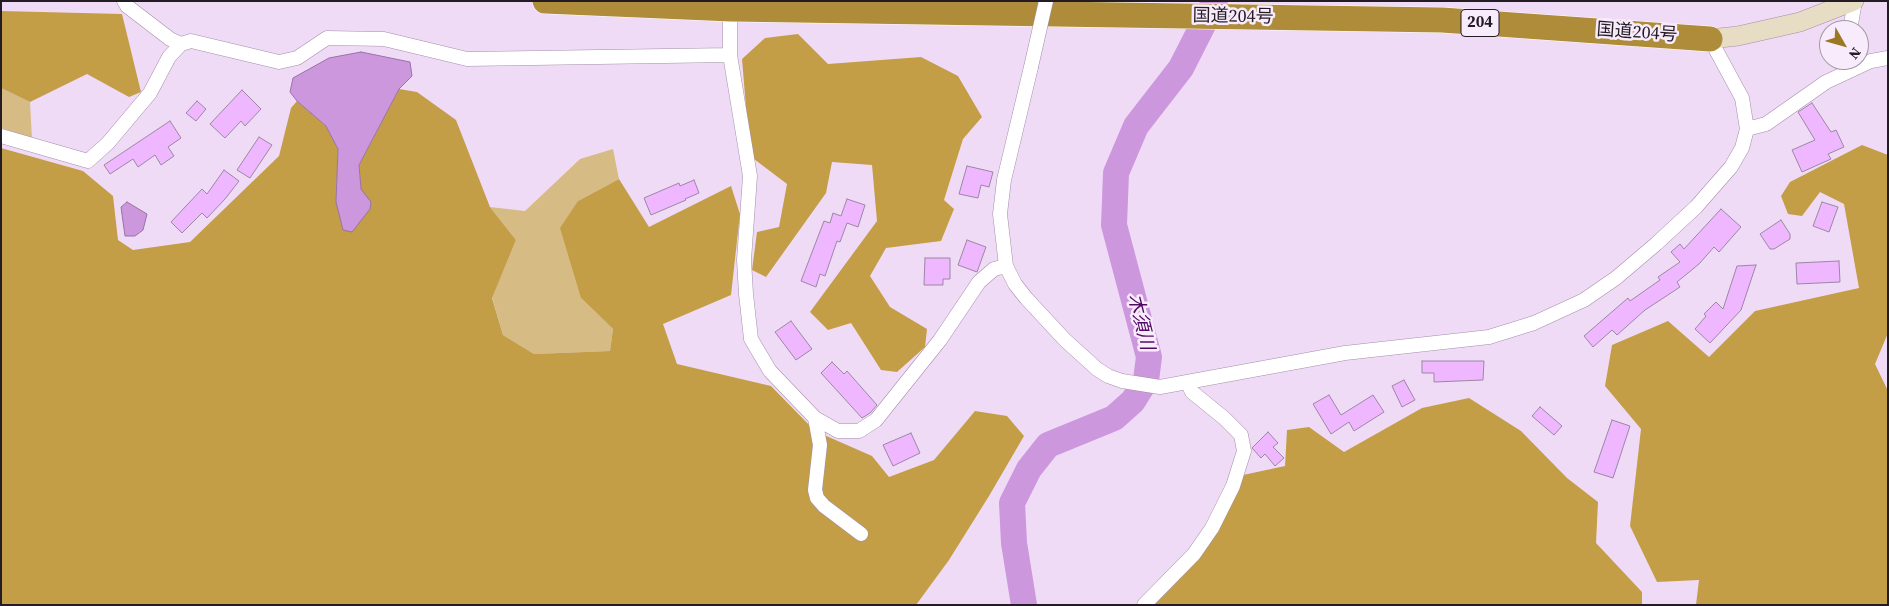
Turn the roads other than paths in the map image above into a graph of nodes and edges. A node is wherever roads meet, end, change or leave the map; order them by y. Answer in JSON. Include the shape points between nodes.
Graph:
{"nodes":[{"id":1,"x":124,"y":1,"type":"edge"},
{"id":2,"x":545,"y":1,"type":"edge"},
{"id":3,"x":1046,"y":1,"type":"edge"},
{"id":4,"x":1854,"y":1,"type":"edge"},
{"id":5,"x":730,"y":5,"type":"edge"},
{"id":6,"x":1851,"y":20,"type":"edge"},
{"id":7,"x":1710,"y":39,"type":"junction"},
{"id":8,"x":181,"y":44,"type":"junction"},
{"id":9,"x":730,"y":55,"type":"junction"},
{"id":10,"x":1888,"y":58,"type":"edge"},
{"id":11,"x":1871,"y":61,"type":"joint"},
{"id":12,"x":1747,"y":129,"type":"junction"},
{"id":13,"x":1,"y":136,"type":"edge"},
{"id":14,"x":1006,"y":266,"type":"junction"},
{"id":15,"x":1187,"y":382,"type":"junction"},
{"id":16,"x":814,"y":418,"type":"junction"},
{"id":17,"x":861,"y":534,"type":"dead end"},
{"id":18,"x":1144,"y":605,"type":"edge"}],
"edges":[{"from":1,"to":8,"type":"street","via":[[170,39]]},
{"from":2,"to":5,"type":"highway","name":"国道204号","number":"204"},
{"from":3,"to":14,"type":"street","bridge":true,"via":[[1004,180],[1000,214]]},
{"from":4,"to":6,"type":"street"},
{"from":4,"to":7,"type":"street","via":[[1792,24]]},
{"from":5,"to":7,"type":"highway","name":"国道204号","number":"204","via":[[1442,20]]},
{"from":5,"to":9,"type":"street"},
{"from":7,"to":12,"type":"street","via":[[1742,98]]},
{"from":8,"to":9,"type":"street","via":[[191,41],[279,62],[297,58],[327,38],[384,39],[467,59]]},
{"from":8,"to":13,"type":"street","via":[[150,92],[108,143],[88,161]]},
{"from":9,"to":16,"type":"street","via":[[750,176],[744,260],[751,339],[770,371]]},
{"from":10,"to":11,"type":"street"},
{"from":11,"to":12,"type":"street","via":[[1826,82],[1766,124]]},
{"from":12,"to":15,"type":"street","via":[[1742,148],[1731,167],[1696,207],[1656,244],[1584,300],[1534,323],[1489,337],[1345,353]]},
{"from":14,"to":15,"type":"street","via":[[1026,298],[1097,370],[1122,381],[1160,387]]},
{"from":14,"to":16,"type":"street","via":[[994,269],[978,282],[940,340],[876,420],[859,432],[838,431]]},
{"from":15,"to":18,"type":"street","via":[[1192,392],[1240,435],[1244,451],[1233,486],[1212,528],[1194,554]]},
{"from":16,"to":17,"type":"street","via":[[820,445],[817,498]]}]}
